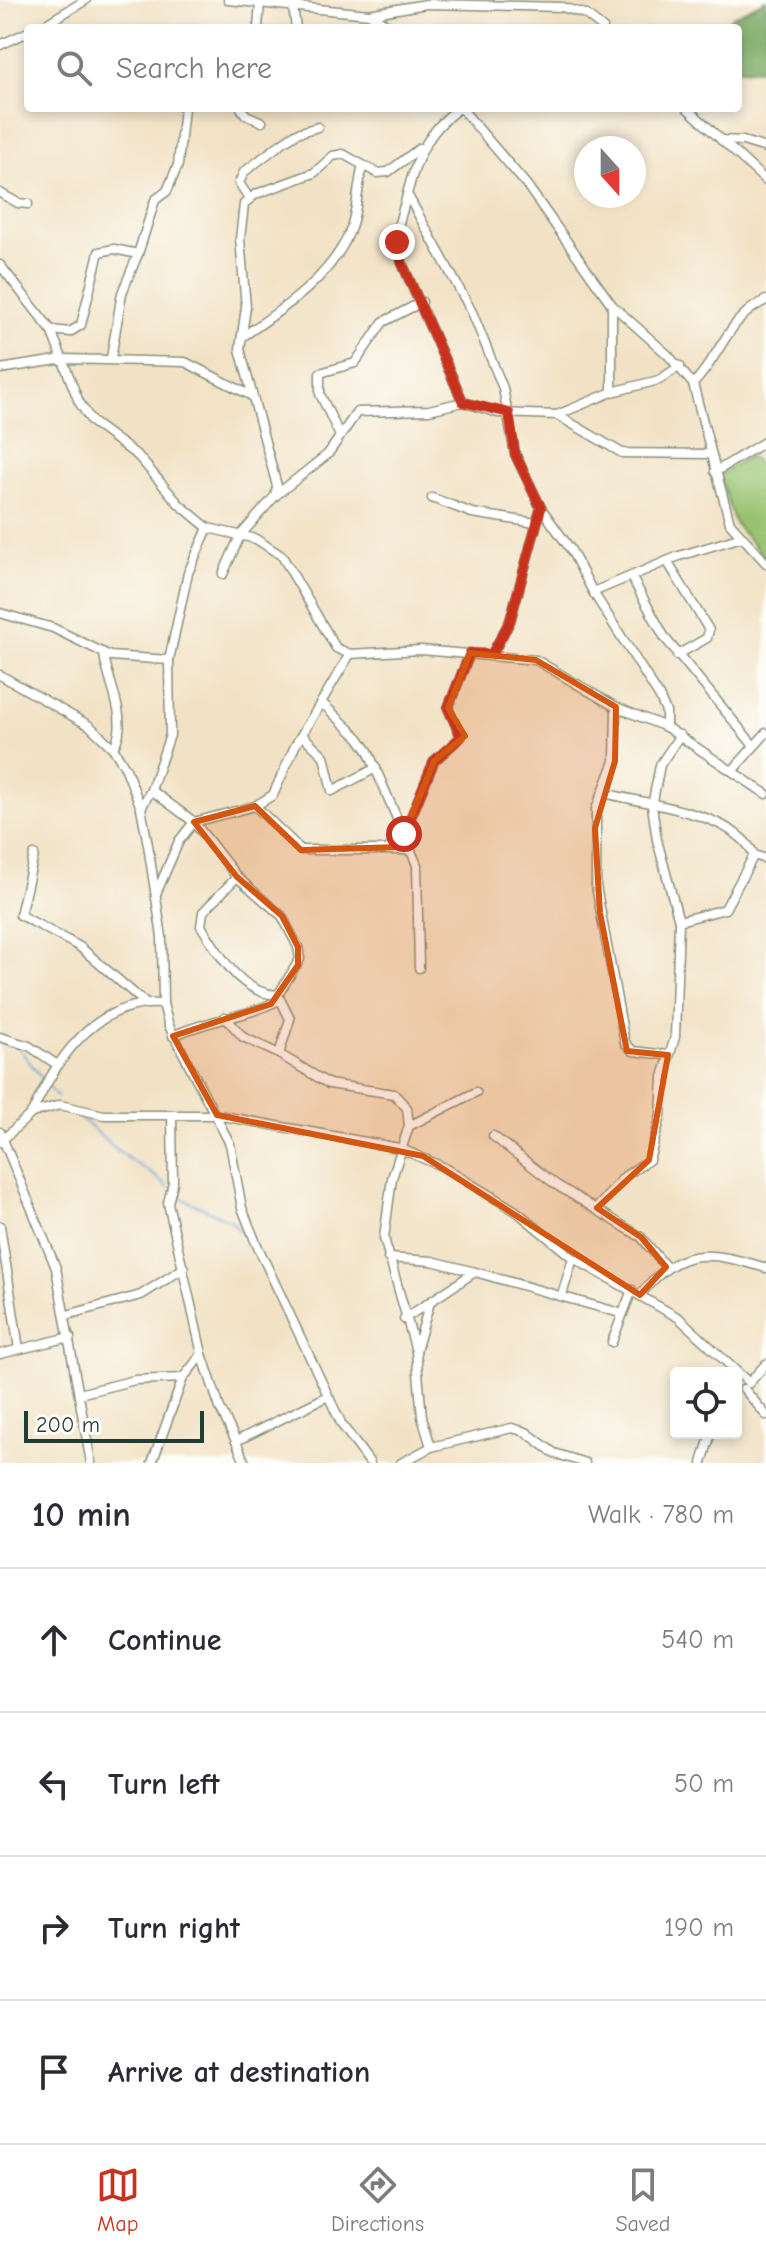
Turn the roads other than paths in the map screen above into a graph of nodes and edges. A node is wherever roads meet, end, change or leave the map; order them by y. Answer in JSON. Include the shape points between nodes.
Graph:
{"nodes":[{"id":1,"x":86,"y":0,"type":"edge"},
{"id":2,"x":228,"y":0,"type":"edge"},
{"id":3,"x":370,"y":0,"type":"edge"},
{"id":4,"x":260,"y":2,"type":"edge"},
{"id":5,"x":298,"y":5,"type":"edge"},
{"id":6,"x":372,"y":13,"type":"junction"},
{"id":7,"x":46,"y":24,"type":"edge"},
{"id":8,"x":258,"y":24,"type":"edge"},
{"id":9,"x":387,"y":24,"type":"edge"},
{"id":10,"x":598,"y":24,"type":"edge"},
{"id":11,"x":24,"y":34,"type":"edge"},
{"id":12,"x":0,"y":43,"type":"edge"},
{"id":13,"x":184,"y":112,"type":"edge"},
{"id":14,"x":244,"y":112,"type":"edge"},
{"id":15,"x":454,"y":112,"type":"edge"},
{"id":16,"x":463,"y":112,"type":"edge"},
{"id":17,"x":691,"y":112,"type":"edge"},
{"id":18,"x":262,"y":122,"type":"dead end"},
{"id":19,"x":318,"y":127,"type":"dead end"},
{"id":20,"x":720,"y":140,"type":"junction"},
{"id":21,"x":421,"y":147,"type":"junction"},
{"id":22,"x":766,"y":148,"type":"edge"},
{"id":23,"x":363,"y":165,"type":"junction"},
{"id":24,"x":766,"y":181,"type":"edge"},
{"id":25,"x":0,"y":193,"type":"edge"},
{"id":26,"x":407,"y":194,"type":"junction"},
{"id":27,"x":249,"y":198,"type":"junction"},
{"id":28,"x":28,"y":204,"type":"dead end"},
{"id":29,"x":138,"y":254,"type":"junction"},
{"id":30,"x":0,"y":265,"type":"edge"},
{"id":31,"x":766,"y":300,"type":"edge"},
{"id":32,"x":422,"y":302,"type":"junction"},
{"id":33,"x":612,"y":305,"type":"junction"},
{"id":34,"x":51,"y":330,"type":"junction"},
{"id":35,"x":242,"y":337,"type":"junction"},
{"id":36,"x":111,"y":358,"type":"junction"},
{"id":37,"x":64,"y":359,"type":"junction"},
{"id":38,"x":680,"y":366,"type":"junction"},
{"id":39,"x":0,"y":369,"type":"edge"},
{"id":40,"x":693,"y":384,"type":"junction"},
{"id":41,"x":612,"y":392,"type":"junction"},
{"id":42,"x":250,"y":395,"type":"junction"},
{"id":43,"x":463,"y":402,"type":"junction"},
{"id":44,"x":509,"y":413,"type":"junction"},
{"id":45,"x":557,"y":415,"type":"junction"},
{"id":46,"x":340,"y":436,"type":"junction"},
{"id":47,"x":764,"y":443,"type":"edge"},
{"id":48,"x":766,"y":453,"type":"edge"},
{"id":49,"x":710,"y":454,"type":"junction"},
{"id":50,"x":715,"y":472,"type":"junction"},
{"id":51,"x":275,"y":496,"type":"junction"},
{"id":52,"x":432,"y":498,"type":"dead end"},
{"id":53,"x":541,"y":508,"type":"junction"},
{"id":54,"x":536,"y":523,"type":"junction"},
{"id":55,"x":208,"y":528,"type":"junction"},
{"id":56,"x":240,"y":536,"type":"junction"},
{"id":57,"x":742,"y":537,"type":"junction"},
{"id":58,"x":667,"y":561,"type":"junction"},
{"id":59,"x":766,"y":563,"type":"edge"},
{"id":60,"x":223,"y":574,"type":"dead end"},
{"id":61,"x":632,"y":578,"type":"junction"},
{"id":62,"x":593,"y":592,"type":"junction"},
{"id":63,"x":0,"y":613,"type":"edge"},
{"id":64,"x":470,"y":653,"type":"junction"},
{"id":65,"x":104,"y":654,"type":"junction"},
{"id":66,"x":350,"y":654,"type":"junction"},
{"id":67,"x":492,"y":654,"type":"junction"},
{"id":68,"x":677,"y":655,"type":"junction"},
{"id":69,"x":169,"y":660,"type":"junction"},
{"id":70,"x":0,"y":675,"type":"edge"},
{"id":71,"x":322,"y":703,"type":"junction"},
{"id":72,"x":616,"y":707,"type":"junction"},
{"id":73,"x":666,"y":727,"type":"junction"},
{"id":74,"x":766,"y":733,"type":"edge"},
{"id":75,"x":302,"y":735,"type":"junction"},
{"id":76,"x":680,"y":735,"type":"junction"},
{"id":77,"x":754,"y":746,"type":"junction"},
{"id":78,"x":113,"y":748,"type":"junction"},
{"id":79,"x":376,"y":768,"type":"junction"},
{"id":80,"x":733,"y":770,"type":"junction"},
{"id":81,"x":151,"y":790,"type":"junction"},
{"id":82,"x":604,"y":793,"type":"junction"},
{"id":83,"x":766,"y":794,"type":"edge"},
{"id":84,"x":255,"y":806,"type":"junction"},
{"id":85,"x":652,"y":806,"type":"junction"},
{"id":86,"x":141,"y":808,"type":"junction"},
{"id":87,"x":194,"y":822,"type":"junction"},
{"id":88,"x":404,"y":834,"type":"junction"},
{"id":89,"x":389,"y":848,"type":"junction"},
{"id":90,"x":411,"y":850,"type":"junction"},
{"id":91,"x":34,"y":855,"type":"dead end"},
{"id":92,"x":754,"y":855,"type":"junction"},
{"id":93,"x":766,"y":859,"type":"edge"},
{"id":94,"x":237,"y":877,"type":"junction"},
{"id":95,"x":156,"y":895,"type":"junction"},
{"id":96,"x":679,"y":921,"type":"junction"},
{"id":97,"x":419,"y":968,"type":"dead end"},
{"id":98,"x":278,"y":998,"type":"junction"},
{"id":99,"x":144,"y":1002,"type":"junction"},
{"id":100,"x":163,"y":1004,"type":"junction"},
{"id":101,"x":225,"y":1017,"type":"junction"},
{"id":102,"x":173,"y":1036,"type":"junction"},
{"id":103,"x":0,"y":1037,"type":"edge"},
{"id":104,"x":279,"y":1054,"type":"junction"},
{"id":105,"x":668,"y":1055,"type":"junction"},
{"id":106,"x":56,"y":1064,"type":"junction"},
{"id":107,"x":476,"y":1092,"type":"dead end"},
{"id":108,"x":32,"y":1113,"type":"junction"},
{"id":109,"x":172,"y":1115,"type":"junction"},
{"id":110,"x":217,"y":1115,"type":"junction"},
{"id":111,"x":409,"y":1126,"type":"junction"},
{"id":112,"x":493,"y":1136,"type":"dead end"},
{"id":113,"x":1,"y":1137,"type":"edge"},
{"id":114,"x":399,"y":1148,"type":"junction"},
{"id":115,"x":597,"y":1208,"type":"junction"},
{"id":116,"x":0,"y":1226,"type":"edge"},
{"id":117,"x":388,"y":1258,"type":"junction"},
{"id":118,"x":573,"y":1258,"type":"junction"},
{"id":119,"x":666,"y":1267,"type":"junction"},
{"id":120,"x":184,"y":1268,"type":"junction"},
{"id":121,"x":766,"y":1268,"type":"edge"},
{"id":122,"x":475,"y":1272,"type":"junction"},
{"id":123,"x":632,"y":1290,"type":"junction"},
{"id":124,"x":562,"y":1295,"type":"junction"},
{"id":125,"x":640,"y":1295,"type":"junction"},
{"id":126,"x":431,"y":1302,"type":"junction"},
{"id":127,"x":620,"y":1313,"type":"junction"},
{"id":128,"x":67,"y":1315,"type":"junction"},
{"id":129,"x":404,"y":1319,"type":"junction"},
{"id":130,"x":70,"y":1337,"type":"junction"},
{"id":131,"x":612,"y":1342,"type":"dead end"},
{"id":132,"x":19,"y":1349,"type":"junction"},
{"id":133,"x":416,"y":1351,"type":"junction"},
{"id":134,"x":0,"y":1354,"type":"edge"},
{"id":135,"x":202,"y":1354,"type":"junction"},
{"id":136,"x":766,"y":1364,"type":"edge"},
{"id":137,"x":183,"y":1378,"type":"junction"},
{"id":138,"x":747,"y":1386,"type":"junction"},
{"id":139,"x":742,"y":1392,"type":"edge"},
{"id":140,"x":79,"y":1394,"type":"junction"},
{"id":141,"x":328,"y":1396,"type":"junction"},
{"id":142,"x":766,"y":1415,"type":"edge"},
{"id":143,"x":709,"y":1439,"type":"edge"},
{"id":144,"x":236,"y":1441,"type":"junction"},
{"id":145,"x":431,"y":1447,"type":"junction"},
{"id":146,"x":553,"y":1458,"type":"edge"},
{"id":147,"x":91,"y":1463,"type":"edge"},
{"id":148,"x":152,"y":1463,"type":"edge"},
{"id":149,"x":245,"y":1463,"type":"edge"},
{"id":150,"x":370,"y":1463,"type":"edge"},
{"id":151,"x":401,"y":1463,"type":"edge"},
{"id":152,"x":585,"y":1463,"type":"edge"},
{"id":153,"x":702,"y":1463,"type":"edge"}],
"edges":[{"from":1,"to":7,"type":"street"},
{"from":2,"to":4,"type":"street"},
{"from":3,"to":6,"type":"street"},
{"from":4,"to":5,"type":"street"},
{"from":4,"to":8,"type":"street"},
{"from":5,"to":6,"type":"street"},
{"from":6,"to":9,"type":"street"},
{"from":6,"to":10,"type":"street","via":[[426,4],[562,7]]},
{"from":11,"to":12,"type":"street"},
{"from":13,"to":29,"type":"street","via":[[178,165],[167,191],[155,200]]},
{"from":14,"to":18,"type":"street"},
{"from":15,"to":21,"type":"street"},
{"from":16,"to":33,"type":"street","via":[[526,184]]},
{"from":17,"to":20,"type":"street"},
{"from":19,"to":27,"type":"street","via":[[297,133],[244,172],[239,183]]},
{"from":20,"to":22,"type":"street"},
{"from":20,"to":24,"type":"street"},
{"from":21,"to":23,"type":"street","via":[[388,172]]},
{"from":21,"to":26,"type":"street"},
{"from":23,"to":27,"type":"street","via":[[343,154],[333,156],[314,173]]},
{"from":23,"to":35,"type":"street","via":[[349,234],[333,258],[290,304]]},
{"from":25,"to":28,"type":"street"},
{"from":26,"to":32,"type":"street","via":[[397,242]]},
{"from":26,"to":44,"type":"street","via":[[472,312]]},
{"from":27,"to":35,"type":"street","via":[[240,239],[246,307]]},
{"from":29,"to":34,"type":"street","via":[[99,252],[81,325],[70,332]]},
{"from":29,"to":36,"type":"street","via":[[122,293]]},
{"from":30,"to":34,"type":"street"},
{"from":31,"to":40,"type":"street","via":[[737,318],[714,362]]},
{"from":32,"to":43,"type":"street"},
{"from":32,"to":46,"type":"street","via":[[383,322],[355,363],[320,373],[320,394]]},
{"from":33,"to":38,"type":"street"},
{"from":33,"to":41,"type":"street"},
{"from":34,"to":37,"type":"street"},
{"from":35,"to":42,"type":"street"},
{"from":36,"to":37,"type":"street"},
{"from":36,"to":42,"type":"street","via":[[185,362]]},
{"from":37,"to":39,"type":"street"},
{"from":37,"to":55,"type":"street","via":[[92,422],[138,456],[179,504]]},
{"from":38,"to":40,"type":"street"},
{"from":38,"to":41,"type":"street","via":[[659,380]]},
{"from":40,"to":49,"type":"street"},
{"from":41,"to":45,"type":"street"},
{"from":42,"to":51,"type":"street","via":[[274,471]]},
{"from":43,"to":44,"type":"street"},
{"from":43,"to":46,"type":"street","via":[[429,410],[357,412]]},
{"from":44,"to":45,"type":"street"},
{"from":44,"to":53,"type":"street","via":[[515,454]]},
{"from":45,"to":49,"type":"street","via":[[622,453]]},
{"from":46,"to":51,"type":"street","via":[[328,454]]},
{"from":47,"to":48,"type":"street"},
{"from":47,"to":50,"type":"street"},
{"from":49,"to":50,"type":"street"},
{"from":50,"to":57,"type":"street","via":[[730,523]]},
{"from":51,"to":56,"type":"street"},
{"from":52,"to":54,"type":"street","via":[[472,513]]},
{"from":53,"to":54,"type":"street"},
{"from":53,"to":62,"type":"street"},
{"from":54,"to":67,"type":"street","via":[[510,621]]},
{"from":55,"to":56,"type":"street"},
{"from":55,"to":69,"type":"street","via":[[191,565]]},
{"from":56,"to":60,"type":"street"},
{"from":56,"to":66,"type":"street","via":[[270,545],[282,556],[329,640]]},
{"from":57,"to":58,"type":"street"},
{"from":57,"to":59,"type":"street"},
{"from":58,"to":61,"type":"street"},
{"from":58,"to":68,"type":"street","via":[[709,630],[707,638]]},
{"from":61,"to":62,"type":"street"},
{"from":61,"to":68,"type":"street"},
{"from":62,"to":73,"type":"street","via":[[659,696]]},
{"from":63,"to":65,"type":"street","via":[[53,628]]},
{"from":64,"to":66,"type":"street"},
{"from":64,"to":67,"type":"street"},
{"from":64,"to":88,"type":"street","via":[[448,708],[461,737],[434,761]]},
{"from":65,"to":69,"type":"street"},
{"from":65,"to":78,"type":"street","via":[[119,723]]},
{"from":66,"to":71,"type":"street"},
{"from":67,"to":72,"type":"street","via":[[536,660]]},
{"from":68,"to":77,"type":"street"},
{"from":69,"to":81,"type":"street","via":[[170,735]]},
{"from":70,"to":78,"type":"street","via":[[78,718]]},
{"from":71,"to":75,"type":"street"},
{"from":71,"to":79,"type":"street","via":[[359,738]]},
{"from":72,"to":73,"type":"street"},
{"from":72,"to":82,"type":"street","via":[[615,761]]},
{"from":73,"to":76,"type":"street"},
{"from":74,"to":77,"type":"street"},
{"from":75,"to":79,"type":"street","via":[[324,756],[332,791]]},
{"from":75,"to":84,"type":"street","via":[[276,790]]},
{"from":76,"to":80,"type":"street"},
{"from":76,"to":85,"type":"street","via":[[660,765]]},
{"from":77,"to":80,"type":"street"},
{"from":78,"to":86,"type":"street"},
{"from":79,"to":88,"type":"street"},
{"from":80,"to":83,"type":"street"},
{"from":81,"to":86,"type":"street"},
{"from":81,"to":87,"type":"street"},
{"from":82,"to":85,"type":"street"},
{"from":82,"to":105,"type":"street","via":[[596,809],[596,886],[625,1043],[633,1051]]},
{"from":84,"to":87,"type":"street"},
{"from":84,"to":89,"type":"street","via":[[301,850]]},
{"from":85,"to":92,"type":"street","via":[[706,817],[739,836]]},
{"from":85,"to":96,"type":"street"},
{"from":86,"to":95,"type":"street"},
{"from":87,"to":94,"type":"street"},
{"from":87,"to":95,"type":"street","via":[[179,841]]},
{"from":88,"to":89,"type":"street"},
{"from":88,"to":90,"type":"street"},
{"from":89,"to":90,"type":"street"},
{"from":90,"to":97,"type":"street","via":[[417,865]]},
{"from":91,"to":99,"type":"street","via":[[20,915],[80,947]]},
{"from":92,"to":93,"type":"street"},
{"from":92,"to":96,"type":"street","via":[[725,909]]},
{"from":94,"to":98,"type":"street","via":[[282,916],[298,947],[298,965]]},
{"from":94,"to":98,"type":"street","via":[[203,912],[201,926],[242,983]]},
{"from":95,"to":100,"type":"street"},
{"from":96,"to":105,"type":"street","via":[[675,1037]]},
{"from":98,"to":101,"type":"street","via":[[254,1012]]},
{"from":98,"to":104,"type":"street","via":[[290,1023]]},
{"from":99,"to":100,"type":"street"},
{"from":99,"to":106,"type":"street","via":[[98,1022]]},
{"from":100,"to":102,"type":"street"},
{"from":101,"to":102,"type":"street"},
{"from":101,"to":104,"type":"street","via":[[243,1037]]},
{"from":102,"to":110,"type":"street"},
{"from":103,"to":106,"type":"street","via":[[29,1046]]},
{"from":104,"to":111,"type":"street","via":[[329,1084],[394,1094],[407,1108]]},
{"from":105,"to":115,"type":"street","via":[[649,1160],[625,1176]]},
{"from":106,"to":108,"type":"street"},
{"from":107,"to":111,"type":"street"},
{"from":108,"to":109,"type":"street","via":[[60,1105],[104,1115]]},
{"from":108,"to":113,"type":"street"},
{"from":109,"to":110,"type":"street"},
{"from":109,"to":120,"type":"street","via":[[173,1183],[168,1203]]},
{"from":110,"to":114,"type":"street"},
{"from":110,"to":141,"type":"street","via":[[235,1159],[242,1208]]},
{"from":111,"to":114,"type":"street"},
{"from":112,"to":115,"type":"street","via":[[555,1184]]},
{"from":113,"to":128,"type":"street","via":[[46,1239]]},
{"from":114,"to":117,"type":"street","via":[[384,1238]]},
{"from":114,"to":118,"type":"street","via":[[441,1166],[516,1211]]},
{"from":115,"to":119,"type":"street","via":[[641,1237]]},
{"from":116,"to":132,"type":"street"},
{"from":117,"to":122,"type":"street","via":[[432,1261]]},
{"from":117,"to":129,"type":"street"},
{"from":118,"to":123,"type":"street"},
{"from":118,"to":124,"type":"street"},
{"from":119,"to":121,"type":"street","via":[[709,1256]]},
{"from":119,"to":125,"type":"street"},
{"from":120,"to":128,"type":"street","via":[[141,1295]]},
{"from":120,"to":135,"type":"street"},
{"from":122,"to":124,"type":"street"},
{"from":122,"to":126,"type":"street"},
{"from":123,"to":125,"type":"street"},
{"from":123,"to":127,"type":"street"},
{"from":124,"to":127,"type":"street"},
{"from":125,"to":138,"type":"street","via":[[679,1318]]},
{"from":126,"to":129,"type":"street"},
{"from":126,"to":133,"type":"street"},
{"from":127,"to":131,"type":"street"},
{"from":128,"to":130,"type":"street"},
{"from":129,"to":133,"type":"street"},
{"from":130,"to":132,"type":"street"},
{"from":130,"to":140,"type":"street"},
{"from":132,"to":134,"type":"street"},
{"from":133,"to":145,"type":"street","via":[[422,1417]]},
{"from":135,"to":137,"type":"street"},
{"from":135,"to":144,"type":"street"},
{"from":136,"to":138,"type":"street"},
{"from":137,"to":140,"type":"street","via":[[135,1380]]},
{"from":137,"to":148,"type":"street"},
{"from":138,"to":139,"type":"street"},
{"from":138,"to":142,"type":"street"},
{"from":140,"to":147,"type":"street"},
{"from":141,"to":144,"type":"street"},
{"from":141,"to":150,"type":"street","via":[[347,1434]]},
{"from":143,"to":153,"type":"street"},
{"from":144,"to":149,"type":"street"},
{"from":145,"to":146,"type":"street","via":[[512,1428],[526,1432]]},
{"from":145,"to":151,"type":"street"},
{"from":146,"to":152,"type":"street"}]}
